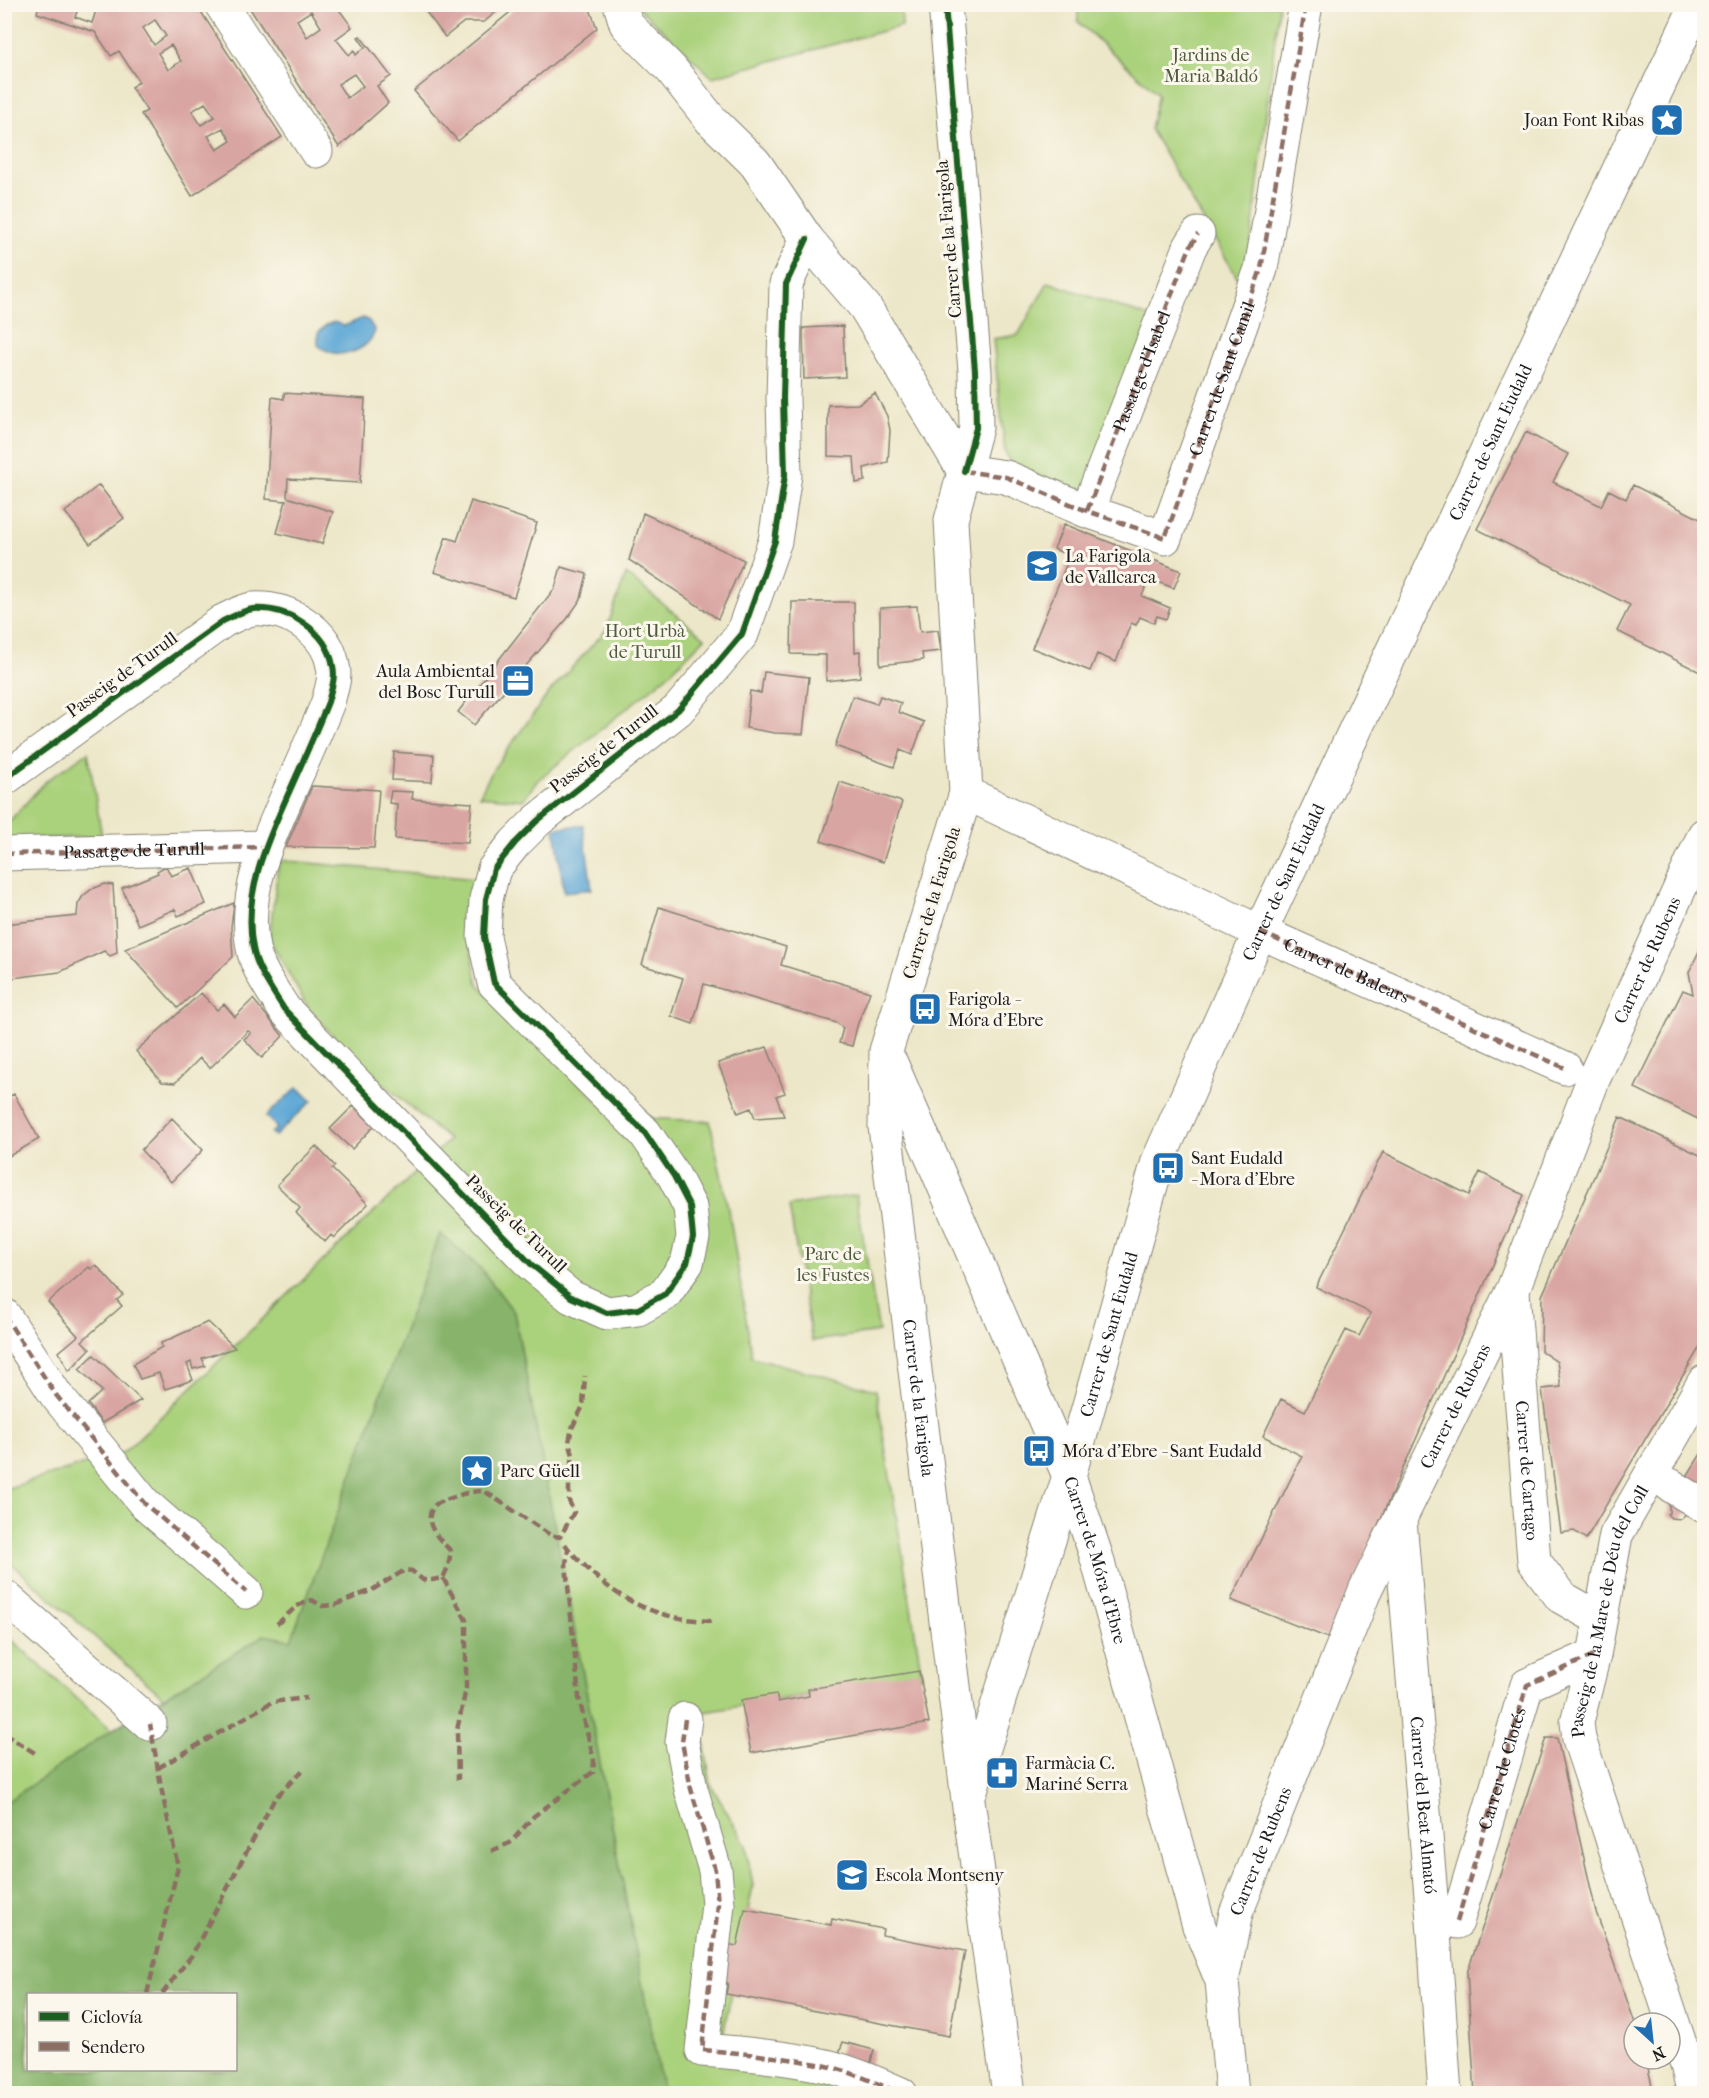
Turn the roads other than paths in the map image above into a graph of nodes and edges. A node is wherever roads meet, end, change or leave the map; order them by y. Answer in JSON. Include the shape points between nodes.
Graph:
{"nodes":[{"id":1,"x":220,"y":4,"type":"edge"},
{"id":2,"x":620,"y":4,"type":"edge"},
{"id":3,"x":945,"y":4,"type":"edge"},
{"id":4,"x":1306,"y":4,"type":"edge"},
{"id":5,"x":1697,"y":4,"type":"edge"},
{"id":6,"x":316,"y":151,"type":"dead end"},
{"id":7,"x":1198,"y":234,"type":"dead end"},
{"id":8,"x":807,"y":239,"type":"junction"},
{"id":9,"x":964,"y":471,"type":"junction"},
{"id":10,"x":1087,"y":511,"type":"junction"},
{"id":11,"x":4,"y":779,"type":"edge"},
{"id":12,"x":966,"y":793,"type":"junction"},
{"id":13,"x":1704,"y":835,"type":"edge"},
{"id":14,"x":264,"y":847,"type":"junction"},
{"id":15,"x":4,"y":854,"type":"edge"},
{"id":16,"x":1260,"y":932,"type":"junction"},
{"id":17,"x":886,"y":1051,"type":"junction"},
{"id":18,"x":1565,"y":1068,"type":"dead end"},
{"id":19,"x":1513,"y":1289,"type":"junction"},
{"id":20,"x":4,"y":1315,"type":"edge"},
{"id":21,"x":1704,"y":1382,"type":"edge"},
{"id":22,"x":1069,"y":1476,"type":"junction"},
{"id":23,"x":1670,"y":1485,"type":"dead end"},
{"id":24,"x":1704,"y":1506,"type":"edge"},
{"id":25,"x":1400,"y":1518,"type":"junction"},
{"id":26,"x":246,"y":1592,"type":"dead end"},
{"id":27,"x":4,"y":1596,"type":"edge"},
{"id":28,"x":1600,"y":1619,"type":"junction"},
{"id":29,"x":1594,"y":1655,"type":"junction"},
{"id":30,"x":685,"y":1719,"type":"dead end"},
{"id":31,"x":150,"y":1724,"type":"dead end"},
{"id":32,"x":968,"y":1800,"type":"junction"},
{"id":33,"x":1457,"y":1922,"type":"dead end"},
{"id":34,"x":1222,"y":1981,"type":"junction"},
{"id":35,"x":901,"y":2094,"type":"edge"},
{"id":36,"x":1009,"y":2094,"type":"edge"},
{"id":37,"x":1232,"y":2094,"type":"edge"},
{"id":38,"x":1445,"y":2094,"type":"edge"},
{"id":39,"x":1694,"y":2094,"type":"edge"}],
"edges":[{"from":1,"to":6,"type":"street"},
{"from":2,"to":8,"type":"street","via":[[626,24],[671,69],[711,120],[755,163]]},
{"from":3,"to":9,"type":"street","name":"Carrer de la Farigola","via":[[975,371],[976,428]]},
{"from":4,"to":10,"type":"street","name":"Carrer de Sant Camil","via":[[1262,269],[1165,538]]},
{"from":5,"to":16,"type":"street","name":"Carrer de Sant Eudald"},
{"from":7,"to":10,"type":"street","name":"Passatge d'Isabel"},
{"from":8,"to":9,"type":"street","via":[[865,307]]},
{"from":8,"to":14,"type":"street","name":"Passeig de Turull","via":[[786,284],[785,475],[775,541],[742,634],[678,710],[537,821],[515,843],[494,869],[486,900],[484,937],[494,983],[645,1133],[690,1207],[693,1237],[687,1263],[665,1294],[638,1309],[607,1313],[571,1297],[532,1265],[284,1009],[253,951],[249,922]]},
{"from":9,"to":10,"type":"street","name":"Carrer de Sant Camil","via":[[1006,477]]},
{"from":9,"to":12,"type":"street","name":"Carrer de la Farigola","via":[[951,520]]},
{"from":11,"to":14,"type":"street","name":"Passeig de Turull","via":[[223,621],[251,609],[279,612],[300,620],[316,634],[327,649],[334,677],[328,702]]},
{"from":12,"to":16,"type":"street","name":"Carrer de Balears"},
{"from":12,"to":17,"type":"street","name":"Carrer de la Farigola"},
{"from":13,"to":19,"type":"street","name":"Carrer de Rubens","via":[[1593,1080]]},
{"from":14,"to":15,"type":"street","name":"Passatge de Turull"},
{"from":16,"to":18,"type":"street","name":"Carrer de Balears"},
{"from":16,"to":22,"type":"street","name":"Carrer de Sant Eudald","via":[[1158,1161]]},
{"from":17,"to":22,"type":"street","name":"Carrer de Móra d'Ebre"},
{"from":17,"to":32,"type":"street","name":"Carrer de la Farigola","via":[[885,1127]]},
{"from":19,"to":25,"type":"street","name":"Carrer de Rubens"},
{"from":19,"to":28,"type":"street","name":"Carrer de Cartago","via":[[1534,1561],[1561,1596]]},
{"from":20,"to":26,"type":"street","via":[[56,1395],[145,1504]]},
{"from":21,"to":28,"type":"street","name":"Passeig de la Mare de Déu del Coll","via":[[1616,1535]]},
{"from":22,"to":32,"type":"street","name":"Carrer de Sant Eudald"},
{"from":22,"to":34,"type":"street","name":"Carrer de Móra d'Ebre","via":[[1096,1555],[1199,1926]]},
{"from":23,"to":24,"type":"street"},
{"from":25,"to":34,"type":"street","name":"Carrer de Rubens","via":[[1366,1588],[1236,1913]]},
{"from":25,"to":38,"type":"street","name":"Carrer del Beat Almató"},
{"from":27,"to":31,"type":"street"},
{"from":28,"to":29,"type":"street","name":"Passeig de la Mare de Déu del Coll"},
{"from":29,"to":33,"type":"street","name":"Carrer de Clotés","via":[[1527,1685]]},
{"from":29,"to":39,"type":"street","name":"Passeig de la Mare de Déu del Coll","via":[[1577,1722],[1579,1739]]},
{"from":30,"to":35,"type":"street","via":[[682,1742],[690,1788],[715,1870],[718,1904],[702,2050],[828,2066]]},
{"from":32,"to":36,"type":"street","name":"Carrer de la Farigola"},
{"from":34,"to":37,"type":"street","name":"Carrer de Móra d'Ebre"}]}
